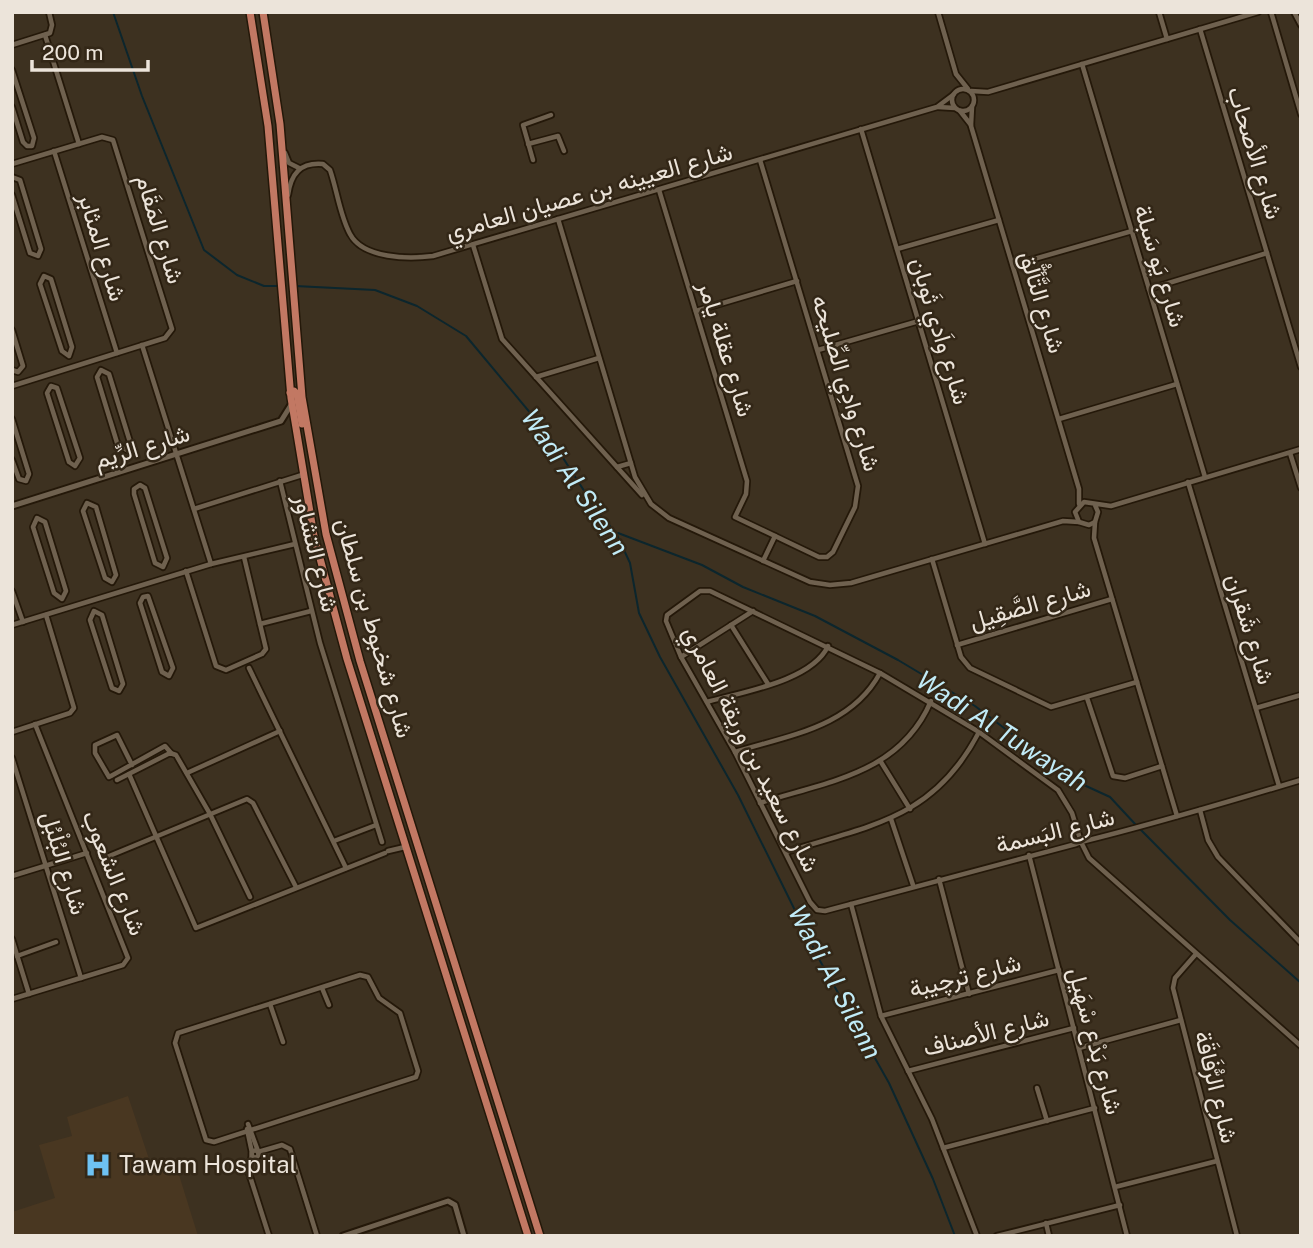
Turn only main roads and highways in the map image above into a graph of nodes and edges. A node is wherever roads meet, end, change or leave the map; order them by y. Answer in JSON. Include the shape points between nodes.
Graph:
{"nodes":[{"id":1,"x":250,"y":12,"type":"edge"},
{"id":2,"x":263,"y":12,"type":"edge"},
{"id":3,"x":290,"y":396,"type":"junction"},
{"id":4,"x":308,"y":437,"type":"junction"},
{"id":5,"x":526,"y":1233,"type":"edge"},
{"id":6,"x":540,"y":1236,"type":"edge"}],
"edges":[{"from":1,"to":3,"type":"main road","name":"شارع شخبوط بن سلطان","via":[[268,126]]},
{"from":2,"to":4,"type":"main road","name":"شارع شخبوط بن سلطان","via":[[282,143]]},
{"from":3,"to":4,"type":"main road","via":[[296,392]]},
{"from":3,"to":5,"type":"main road","name":"شارع شخبوط بن سلطان","via":[[330,602]]},
{"from":4,"to":6,"type":"main road","name":"شارع شخبوط بن سلطان","via":[[346,615]]}]}
